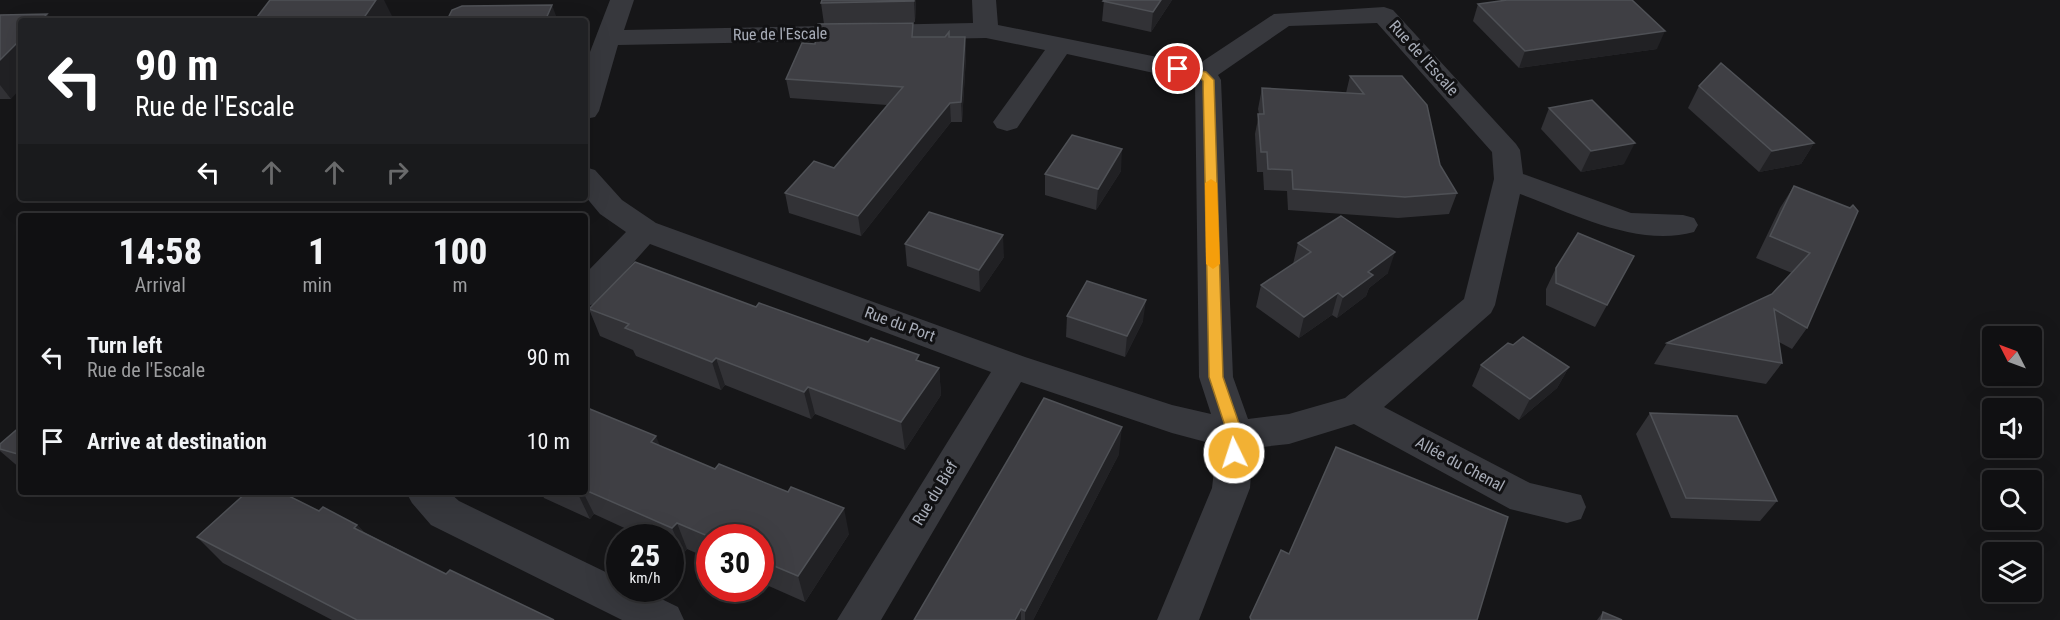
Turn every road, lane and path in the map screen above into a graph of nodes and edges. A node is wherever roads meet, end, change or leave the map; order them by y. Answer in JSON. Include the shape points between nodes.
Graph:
{"nodes":[{"id":1,"x":622,"y":0,"type":"edge"},
{"id":2,"x":984,"y":0,"type":"edge"},
{"id":3,"x":1387,"y":7,"type":"edge"},
{"id":4,"x":986,"y":30,"type":"junction"},
{"id":5,"x":609,"y":38,"type":"junction"},
{"id":6,"x":1061,"y":45,"type":"junction"},
{"id":7,"x":1202,"y":74,"type":"junction"},
{"id":8,"x":588,"y":102,"type":"edge"},
{"id":9,"x":1007,"y":122,"type":"dead end"},
{"id":10,"x":1509,"y":179,"type":"junction"},
{"id":11,"x":588,"y":180,"type":"edge"},
{"id":12,"x":1683,"y":225,"type":"dead end"},
{"id":13,"x":645,"y":230,"type":"junction"},
{"id":14,"x":588,"y":292,"type":"edge"},
{"id":15,"x":1012,"y":366,"type":"junction"},
{"id":16,"x":1357,"y":409,"type":"junction"},
{"id":17,"x":1236,"y":435,"type":"junction"},
{"id":18,"x":428,"y":495,"type":"edge"},
{"id":19,"x":1567,"y":507,"type":"dead end"},
{"id":20,"x":663,"y":620,"type":"edge"},
{"id":21,"x":858,"y":620,"type":"edge"},
{"id":22,"x":1178,"y":620,"type":"edge"}],
"edges":[{"from":1,"to":5,"type":"street"},
{"from":2,"to":4,"type":"street"},
{"from":3,"to":7,"type":"street","name":"Rue de l'Escale","via":[[1283,20]]},
{"from":3,"to":10,"type":"street","name":"Rue de l'Escale","via":[[1506,150]]},
{"from":4,"to":5,"type":"street","name":"Rue de l'Escale"},
{"from":4,"to":6,"type":"street","name":"Rue de l'Escale"},
{"from":5,"to":8,"type":"street"},
{"from":6,"to":7,"type":"street","name":"Rue de l'Escale"},
{"from":6,"to":9,"type":"street"},
{"from":7,"to":17,"type":"street","via":[[1208,80],[1216,377]]},
{"from":10,"to":12,"type":"street","via":[[1628,223]]},
{"from":10,"to":16,"type":"street","name":"Rue de l'Escale","via":[[1479,305]]},
{"from":11,"to":13,"type":"street","name":"Rue du Port","via":[[611,207]]},
{"from":13,"to":14,"type":"street"},
{"from":13,"to":15,"type":"street","name":"Rue du Port"},
{"from":15,"to":17,"type":"street","name":"Rue du Port","via":[[1172,420]]},
{"from":15,"to":21,"type":"street","name":"Rue du Bief"},
{"from":16,"to":17,"type":"street","name":"Rue de l'Escale","via":[[1289,429]]},
{"from":16,"to":19,"type":"street","name":"Allée du Chenal","via":[[1523,498]]},
{"from":17,"to":22,"type":"street","via":[[1231,488]]},
{"from":18,"to":20,"type":"street","via":[[445,513]]}]}
